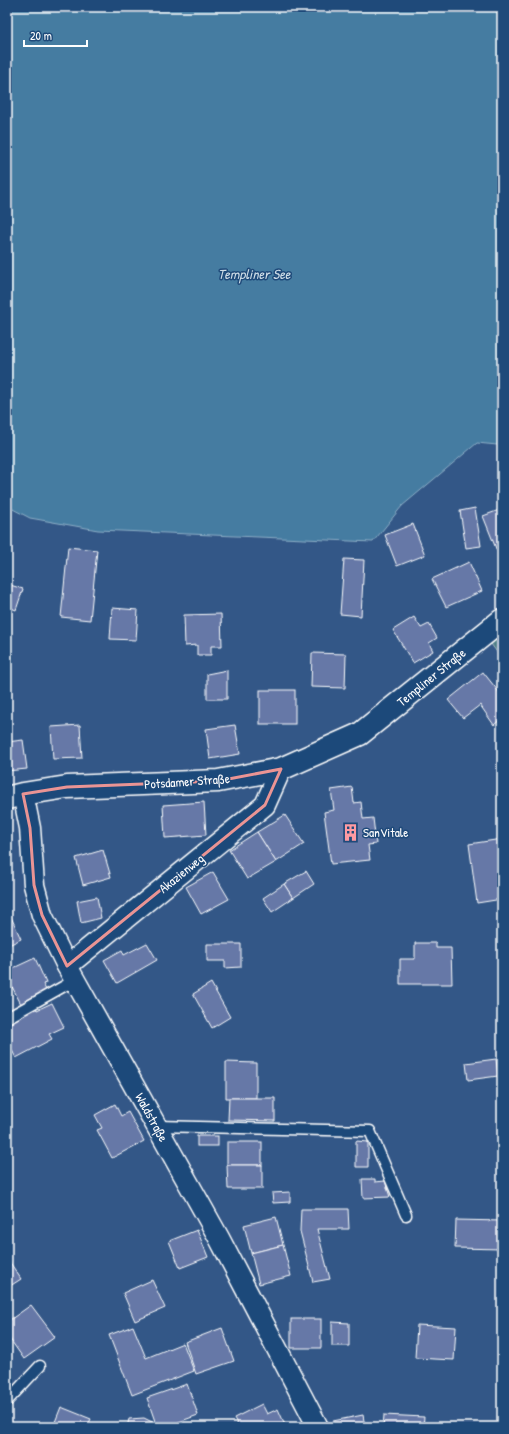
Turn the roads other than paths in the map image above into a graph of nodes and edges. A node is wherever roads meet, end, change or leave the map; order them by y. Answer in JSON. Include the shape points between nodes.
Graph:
{"nodes":[{"id":1,"x":502,"y":620,"type":"edge"},
{"id":2,"x":360,"y":734,"type":"joint"},
{"id":3,"x":281,"y":769,"type":"junction"},
{"id":4,"x":15,"y":796,"type":"edge"},
{"id":5,"x":71,"y":973,"type":"junction"},
{"id":6,"x":7,"y":1018,"type":"edge"},
{"id":7,"x":157,"y":1126,"type":"junction"},
{"id":8,"x":406,"y":1215,"type":"dead end"},
{"id":9,"x":40,"y":1366,"type":"dead end"},
{"id":10,"x":7,"y":1401,"type":"edge"},
{"id":11,"x":318,"y":1427,"type":"edge"}],
"edges":[{"from":1,"to":2,"type":"street","name":"Templiner Straße"},
{"from":2,"to":3,"type":"street","name":"Potsdamer Straße"},
{"from":3,"to":4,"type":"street","name":"Potsdamer Straße","via":[[218,781],[67,787]]},
{"from":3,"to":5,"type":"street","name":"Akazienweg","via":[[265,805]]},
{"from":4,"to":5,"type":"street","name":"Waldstraße","via":[[30,828],[34,885],[42,915]]},
{"from":5,"to":6,"type":"lane"},
{"from":5,"to":7,"type":"street","name":"Waldstraße"},
{"from":7,"to":8,"type":"lane","via":[[370,1131]]},
{"from":7,"to":11,"type":"street","name":"Waldstraße"},
{"from":9,"to":10,"type":"lane"}]}
